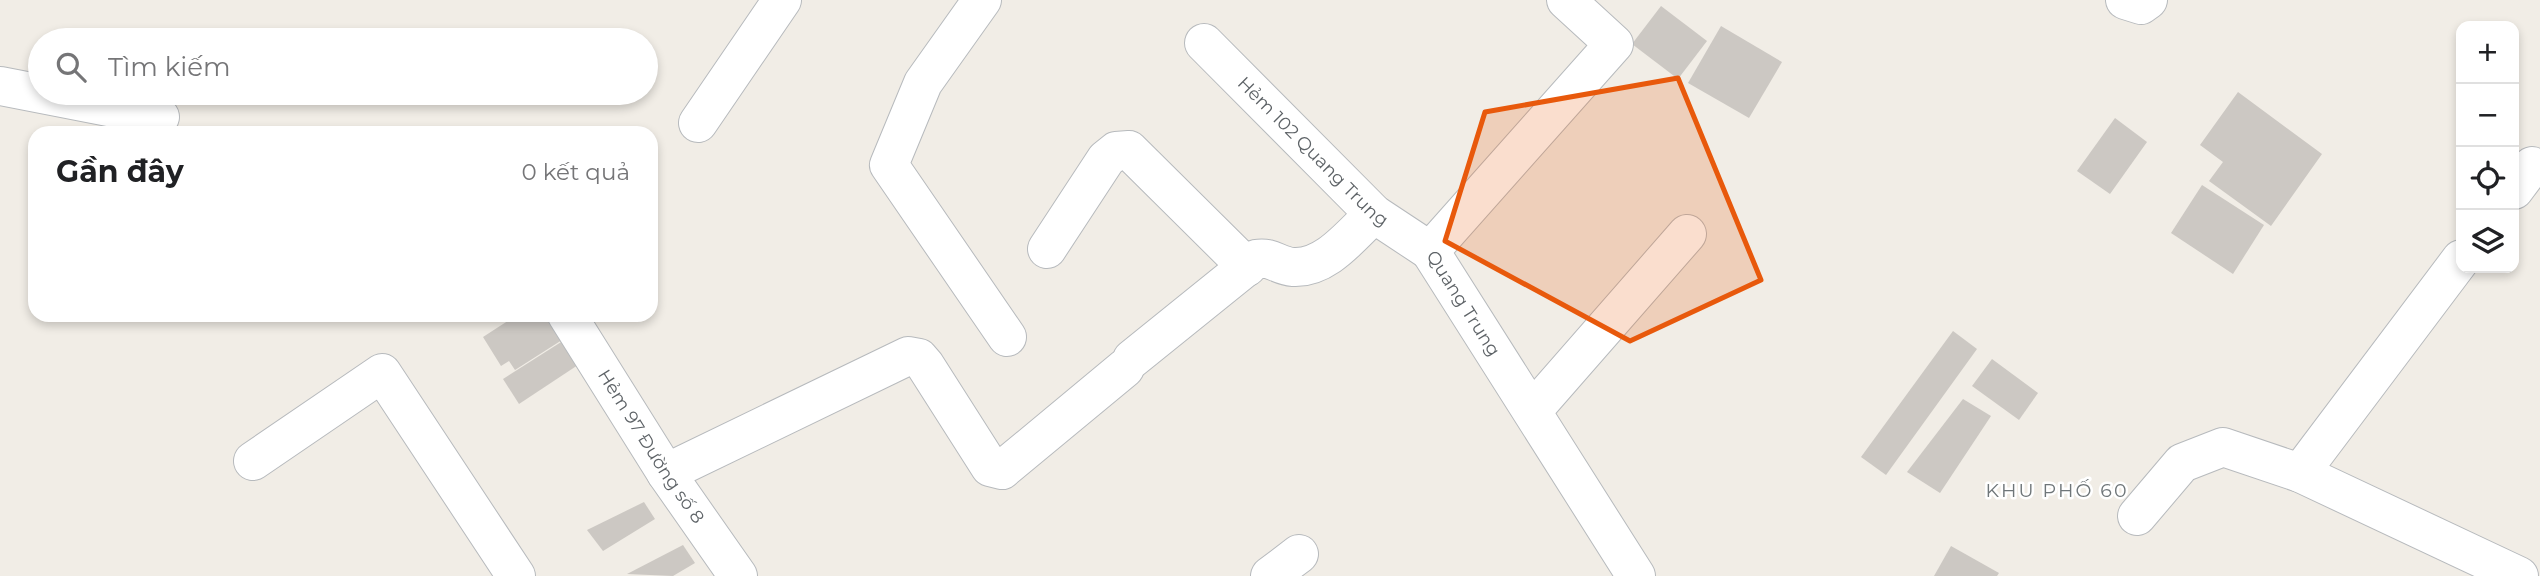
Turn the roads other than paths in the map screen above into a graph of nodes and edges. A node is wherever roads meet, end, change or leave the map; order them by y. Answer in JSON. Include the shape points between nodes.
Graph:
{"nodes":[{"id":1,"x":782,"y":0,"type":"edge"},
{"id":2,"x":982,"y":0,"type":"edge"},
{"id":3,"x":1566,"y":0,"type":"edge"},
{"id":4,"x":2124,"y":0,"type":"edge"},
{"id":5,"x":2148,"y":0,"type":"edge"},
{"id":6,"x":1205,"y":43,"type":"dead end"},
{"id":7,"x":0,"y":86,"type":"edge"},
{"id":8,"x":28,"y":91,"type":"edge"},
{"id":9,"x":98,"y":105,"type":"edge"},
{"id":10,"x":160,"y":117,"type":"dead end"},
{"id":11,"x":698,"y":123,"type":"dead end"},
{"id":12,"x":1374,"y":214,"type":"junction"},
{"id":13,"x":1687,"y":234,"type":"dead end"},
{"id":14,"x":1047,"y":249,"type":"dead end"},
{"id":15,"x":1430,"y":251,"type":"junction"},
{"id":16,"x":2456,"y":266,"type":"edge"},
{"id":17,"x":1247,"y":267,"type":"junction"},
{"id":18,"x":571,"y":322,"type":"edge"},
{"id":19,"x":1007,"y":337,"type":"dead end"},
{"id":20,"x":1533,"y":410,"type":"junction"},
{"id":21,"x":253,"y":461,"type":"dead end"},
{"id":22,"x":2300,"y":472,"type":"junction"},
{"id":23,"x":666,"y":473,"type":"junction"},
{"id":24,"x":2137,"y":516,"type":"dead end"},
{"id":25,"x":516,"y":576,"type":"edge"},
{"id":26,"x":738,"y":576,"type":"edge"},
{"id":27,"x":1636,"y":576,"type":"edge"},
{"id":28,"x":2519,"y":576,"type":"edge"}],
"edges":[{"from":1,"to":11,"type":"street"},
{"from":2,"to":19,"type":"street","via":[[923,83],[889,165]]},
{"from":3,"to":15,"type":"street","name":"Quang Trung","via":[[1614,44]]},
{"from":4,"to":5,"type":"street","via":[[2141,5]]},
{"from":6,"to":12,"type":"street","name":"Hẻm 102 Quang Trung"},
{"from":7,"to":8,"type":"street"},
{"from":9,"to":10,"type":"street"},
{"from":12,"to":15,"type":"street","name":"Hẻm 102 Quang Trung"},
{"from":12,"to":17,"type":"street","via":[[1321,262],[1290,267],[1268,257]]},
{"from":13,"to":20,"type":"street"},
{"from":14,"to":17,"type":"street","via":[[1106,159],[1129,149]]},
{"from":15,"to":20,"type":"street","name":"Quang Trung"},
{"from":16,"to":22,"type":"street"},
{"from":17,"to":23,"type":"street","via":[[1002,470],[990,467],[925,365],[908,356]]},
{"from":18,"to":23,"type":"street","name":"Hẻm 97 Đường số 8"},
{"from":20,"to":27,"type":"street","name":"Quang Trung"},
{"from":21,"to":25,"type":"street","via":[[382,373]]},
{"from":22,"to":24,"type":"street","via":[[2222,447],[2182,463]]},
{"from":22,"to":28,"type":"street"},
{"from":23,"to":26,"type":"street","name":"Hẻm 97 Đường số 8"}]}
